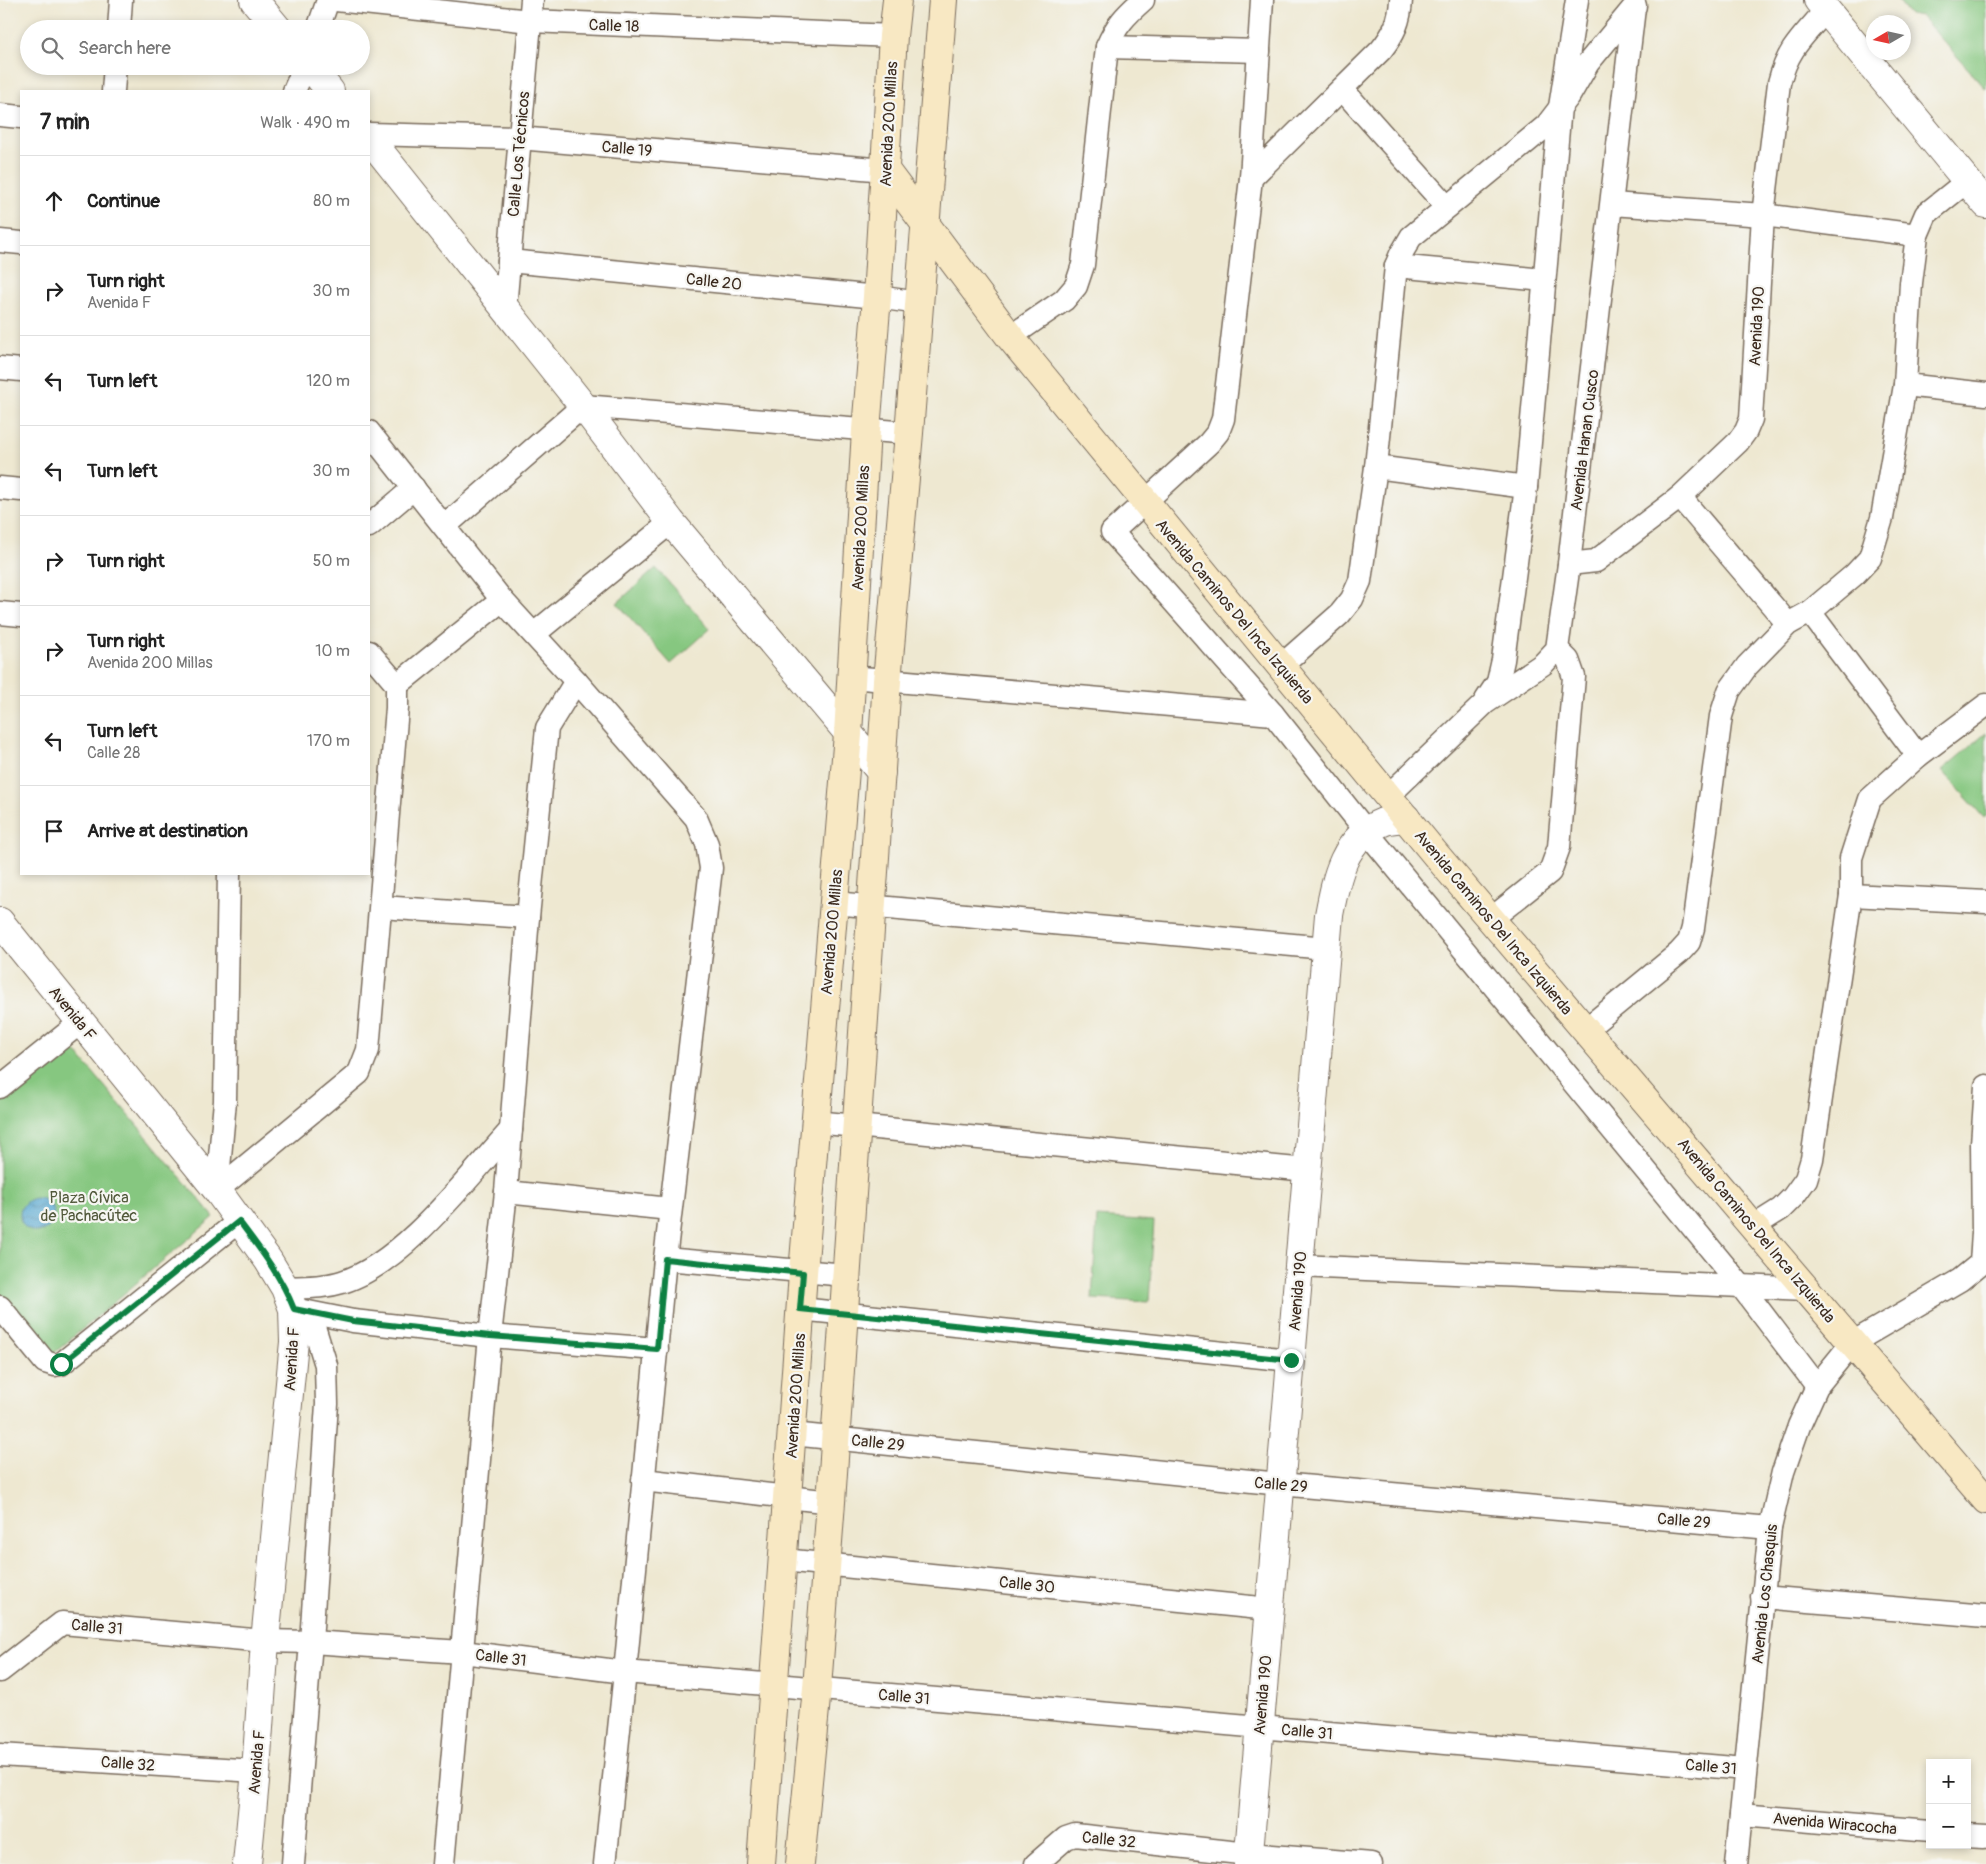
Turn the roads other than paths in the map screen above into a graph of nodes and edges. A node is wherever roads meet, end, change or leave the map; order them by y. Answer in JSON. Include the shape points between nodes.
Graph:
{"nodes":[{"id":1,"x":121,"y":0,"type":"edge"},
{"id":2,"x":254,"y":0,"type":"edge"},
{"id":3,"x":328,"y":0,"type":"edge"},
{"id":4,"x":336,"y":0,"type":"edge"},
{"id":5,"x":897,"y":0,"type":"edge"},
{"id":6,"x":943,"y":0,"type":"edge"},
{"id":7,"x":1143,"y":0,"type":"edge"},
{"id":8,"x":1262,"y":0,"type":"edge"},
{"id":9,"x":1402,"y":0,"type":"edge"},
{"id":10,"x":1576,"y":0,"type":"edge"},
{"id":11,"x":1638,"y":4,"type":"edge"},
{"id":12,"x":1822,"y":5,"type":"edge"},
{"id":13,"x":531,"y":11,"type":"edge"},
{"id":14,"x":120,"y":20,"type":"edge"},
{"id":15,"x":271,"y":20,"type":"edge"},
{"id":16,"x":321,"y":20,"type":"edge"},
{"id":17,"x":893,"y":36,"type":"junction"},
{"id":18,"x":1107,"y":47,"type":"junction"},
{"id":19,"x":1259,"y":51,"type":"junction"},
{"id":20,"x":114,"y":75,"type":"edge"},
{"id":21,"x":301,"y":75,"type":"edge"},
{"id":22,"x":317,"y":75,"type":"edge"},
{"id":23,"x":1342,"y":89,"type":"junction"},
{"id":24,"x":113,"y":90,"type":"edge"},
{"id":25,"x":294,"y":90,"type":"edge"},
{"id":26,"x":329,"y":90,"type":"edge"},
{"id":27,"x":1560,"y":107,"type":"junction"},
{"id":28,"x":0,"y":115,"type":"edge"},
{"id":29,"x":20,"y":117,"type":"edge"},
{"id":30,"x":370,"y":136,"type":"edge"},
{"id":31,"x":370,"y":137,"type":"edge"},
{"id":32,"x":520,"y":138,"type":"junction"},
{"id":33,"x":885,"y":170,"type":"junction"},
{"id":34,"x":1251,"y":178,"type":"junction"},
{"id":35,"x":1966,"y":182,"type":"junction"},
{"id":36,"x":1612,"y":204,"type":"junction"},
{"id":37,"x":1986,"y":204,"type":"edge"},
{"id":38,"x":1447,"y":207,"type":"junction"},
{"id":39,"x":1763,"y":215,"type":"junction"},
{"id":40,"x":925,"y":223,"type":"junction"},
{"id":41,"x":1918,"y":235,"type":"junction"},
{"id":42,"x":0,"y":241,"type":"edge"},
{"id":43,"x":20,"y":243,"type":"edge"},
{"id":44,"x":508,"y":261,"type":"junction"},
{"id":45,"x":1396,"y":266,"type":"junction"},
{"id":46,"x":1544,"y":280,"type":"junction"},
{"id":47,"x":877,"y":297,"type":"junction"},
{"id":48,"x":919,"y":303,"type":"junction"},
{"id":49,"x":505,"y":308,"type":"junction"},
{"id":50,"x":1010,"y":337,"type":"junction"},
{"id":51,"x":0,"y":368,"type":"edge"},
{"id":52,"x":20,"y":370,"type":"edge"},
{"id":53,"x":1905,"y":385,"type":"junction"},
{"id":54,"x":1986,"y":394,"type":"edge"},
{"id":55,"x":583,"y":406,"type":"junction"},
{"id":56,"x":866,"y":430,"type":"junction"},
{"id":57,"x":370,"y":433,"type":"edge"},
{"id":58,"x":910,"y":434,"type":"junction"},
{"id":59,"x":1376,"y":467,"type":"junction"},
{"id":60,"x":1526,"y":487,"type":"junction"},
{"id":61,"x":0,"y":488,"type":"edge"},
{"id":62,"x":414,"y":488,"type":"junction"},
{"id":63,"x":20,"y":490,"type":"edge"},
{"id":64,"x":1680,"y":497,"type":"junction"},
{"id":65,"x":1146,"y":502,"type":"junction"},
{"id":66,"x":671,"y":522,"type":"junction"},
{"id":67,"x":370,"y":525,"type":"edge"},
{"id":68,"x":445,"y":526,"type":"junction"},
{"id":69,"x":1569,"y":564,"type":"junction"},
{"id":70,"x":502,"y":600,"type":"junction"},
{"id":71,"x":1810,"y":612,"type":"junction"},
{"id":72,"x":0,"y":613,"type":"edge"},
{"id":73,"x":20,"y":615,"type":"edge"},
{"id":74,"x":1788,"y":624,"type":"junction"},
{"id":75,"x":534,"y":634,"type":"junction"},
{"id":76,"x":1557,"y":649,"type":"junction"},
{"id":77,"x":370,"y":653,"type":"edge"},
{"id":78,"x":1281,"y":666,"type":"junction"},
{"id":79,"x":851,"y":677,"type":"junction"},
{"id":80,"x":576,"y":681,"type":"junction"},
{"id":81,"x":887,"y":681,"type":"junction"},
{"id":82,"x":397,"y":685,"type":"junction"},
{"id":83,"x":1485,"y":703,"type":"junction"},
{"id":84,"x":1986,"y":705,"type":"edge"},
{"id":85,"x":1273,"y":714,"type":"junction"},
{"id":86,"x":848,"y":734,"type":"junction"},
{"id":87,"x":1918,"y":756,"type":"junction"},
{"id":88,"x":881,"y":772,"type":"junction"},
{"id":89,"x":1388,"y":796,"type":"junction"},
{"id":90,"x":1406,"y":818,"type":"junction"},
{"id":91,"x":1366,"y":831,"type":"junction"},
{"id":92,"x":229,"y":875,"type":"edge"},
{"id":93,"x":1851,"y":895,"type":"junction"},
{"id":94,"x":1986,"y":902,"type":"edge"},
{"id":95,"x":834,"y":903,"type":"junction"},
{"id":96,"x":873,"y":906,"type":"junction"},
{"id":97,"x":381,"y":907,"type":"junction"},
{"id":98,"x":528,"y":917,"type":"junction"},
{"id":99,"x":1491,"y":919,"type":"junction"},
{"id":100,"x":0,"y":922,"type":"edge"},
{"id":101,"x":1326,"y":948,"type":"junction"},
{"id":102,"x":80,"y":1022,"type":"junction"},
{"id":103,"x":1586,"y":1030,"type":"junction"},
{"id":104,"x":1986,"y":1086,"type":"edge"},
{"id":105,"x":0,"y":1087,"type":"edge"},
{"id":106,"x":815,"y":1122,"type":"junction"},
{"id":107,"x":857,"y":1126,"type":"junction"},
{"id":108,"x":511,"y":1130,"type":"junction"},
{"id":109,"x":1307,"y":1170,"type":"junction"},
{"id":110,"x":216,"y":1190,"type":"junction"},
{"id":111,"x":506,"y":1192,"type":"junction"},
{"id":112,"x":670,"y":1209,"type":"junction"},
{"id":113,"x":239,"y":1221,"type":"junction"},
{"id":114,"x":1754,"y":1226,"type":"junction"},
{"id":115,"x":665,"y":1259,"type":"junction"},
{"id":116,"x":1984,"y":1263,"type":"edge"},
{"id":117,"x":1299,"y":1266,"type":"junction"},
{"id":118,"x":803,"y":1273,"type":"junction"},
{"id":119,"x":846,"y":1275,"type":"junction"},
{"id":120,"x":1740,"y":1286,"type":"junction"},
{"id":121,"x":1806,"y":1289,"type":"junction"},
{"id":122,"x":289,"y":1298,"type":"junction"},
{"id":123,"x":0,"y":1306,"type":"edge"},
{"id":124,"x":800,"y":1309,"type":"junction"},
{"id":125,"x":844,"y":1314,"type":"junction"},
{"id":126,"x":490,"y":1336,"type":"junction"},
{"id":127,"x":1852,"y":1343,"type":"junction"},
{"id":128,"x":657,"y":1349,"type":"junction"},
{"id":129,"x":1291,"y":1360,"type":"junction"},
{"id":130,"x":1817,"y":1386,"type":"junction"},
{"id":131,"x":792,"y":1434,"type":"junction"},
{"id":132,"x":836,"y":1438,"type":"junction"},
{"id":133,"x":643,"y":1480,"type":"junction"},
{"id":134,"x":1280,"y":1484,"type":"junction"},
{"id":135,"x":788,"y":1496,"type":"junction"},
{"id":136,"x":1986,"y":1500,"type":"edge"},
{"id":137,"x":831,"y":1502,"type":"junction"},
{"id":138,"x":1770,"y":1528,"type":"junction"},
{"id":139,"x":784,"y":1560,"type":"junction"},
{"id":140,"x":826,"y":1564,"type":"junction"},
{"id":141,"x":1762,"y":1597,"type":"junction"},
{"id":142,"x":1270,"y":1609,"type":"junction"},
{"id":143,"x":1986,"y":1616,"type":"edge"},
{"id":144,"x":265,"y":1641,"type":"junction"},
{"id":145,"x":311,"y":1642,"type":"junction"},
{"id":146,"x":462,"y":1652,"type":"junction"},
{"id":147,"x":0,"y":1671,"type":"edge"},
{"id":148,"x":625,"y":1672,"type":"junction"},
{"id":149,"x":775,"y":1685,"type":"junction"},
{"id":150,"x":817,"y":1688,"type":"junction"},
{"id":151,"x":1260,"y":1727,"type":"junction"},
{"id":152,"x":0,"y":1755,"type":"edge"},
{"id":153,"x":1746,"y":1769,"type":"junction"},
{"id":154,"x":256,"y":1771,"type":"junction"},
{"id":155,"x":1741,"y":1815,"type":"junction"},
{"id":156,"x":1926,"y":1831,"type":"edge"},
{"id":157,"x":1971,"y":1834,"type":"edge"},
{"id":158,"x":1986,"y":1835,"type":"edge"},
{"id":159,"x":1248,"y":1859,"type":"edge"},
{"id":160,"x":247,"y":1864,"type":"edge"},
{"id":161,"x":293,"y":1864,"type":"edge"},
{"id":162,"x":443,"y":1864,"type":"edge"},
{"id":163,"x":605,"y":1864,"type":"edge"},
{"id":164,"x":761,"y":1864,"type":"edge"},
{"id":165,"x":800,"y":1864,"type":"edge"},
{"id":166,"x":1036,"y":1864,"type":"edge"},
{"id":167,"x":1371,"y":1864,"type":"edge"},
{"id":168,"x":1736,"y":1864,"type":"edge"}],
"edges":[{"from":1,"to":14,"type":"street"},
{"from":2,"to":15,"type":"street"},
{"from":3,"to":16,"type":"street"},
{"from":4,"to":13,"type":"street","name":"Calle 18"},
{"from":5,"to":17,"type":"main road","name":"Avenida 200 Millas"},
{"from":6,"to":40,"type":"main road"},
{"from":7,"to":18,"type":"street","via":[[1113,31]]},
{"from":8,"to":19,"type":"street"},
{"from":9,"to":23,"type":"street","via":[[1400,19],[1392,36]]},
{"from":10,"to":27,"type":"street"},
{"from":11,"to":27,"type":"street","via":[[1588,63]]},
{"from":11,"to":36,"type":"street","name":"Avenida Hanan Cusco"},
{"from":12,"to":35,"type":"street"},
{"from":12,"to":39,"type":"street","name":"Avenida 190","via":[[1784,64]]},
{"from":13,"to":17,"type":"street","name":"Calle 18"},
{"from":13,"to":32,"type":"street","name":"Calle Los Técnicos"},
{"from":17,"to":33,"type":"main road","name":"Avenida 200 Millas"},
{"from":18,"to":19,"type":"street"},
{"from":18,"to":50,"type":"street","via":[[1083,265],[1076,286],[1064,300]]},
{"from":19,"to":34,"type":"street"},
{"from":20,"to":24,"type":"street"},
{"from":21,"to":25,"type":"street"},
{"from":22,"to":26,"type":"street"},
{"from":23,"to":34,"type":"street"},
{"from":23,"to":38,"type":"street"},
{"from":27,"to":38,"type":"street","via":[[1546,126]]},
{"from":27,"to":46,"type":"street"},
{"from":28,"to":29,"type":"street"},
{"from":30,"to":32,"type":"street","name":"Calle 19"},
{"from":31,"to":49,"type":"street"},
{"from":32,"to":33,"type":"street","name":"Calle 19"},
{"from":32,"to":44,"type":"street","name":"Calle Los Técnicos"},
{"from":33,"to":40,"type":"main road","name":"Avenida Caminos Del Inca Izquierda"},
{"from":33,"to":47,"type":"main road","name":"Avenida 200 Millas"},
{"from":34,"to":65,"type":"street","via":[[1223,419],[1209,443]]},
{"from":35,"to":37,"type":"street"},
{"from":35,"to":41,"type":"street","via":[[1926,214]]},
{"from":36,"to":39,"type":"street"},
{"from":36,"to":69,"type":"street","name":"Avenida Hanan Cusco"},
{"from":38,"to":45,"type":"street","via":[[1411,237]]},
{"from":39,"to":41,"type":"street"},
{"from":39,"to":64,"type":"street","name":"Avenida 190","via":[[1751,418],[1738,442]]},
{"from":40,"to":48,"type":"main road"},
{"from":40,"to":50,"type":"main road","name":"Avenida Caminos Del Inca Izquierda"},
{"from":41,"to":53,"type":"street","via":[[1911,283]]},
{"from":42,"to":43,"type":"street"},
{"from":44,"to":47,"type":"street","name":"Calle 20"},
{"from":44,"to":49,"type":"street","name":"Calle Los Técnicos"},
{"from":45,"to":46,"type":"street"},
{"from":45,"to":59,"type":"street"},
{"from":46,"to":60,"type":"street"},
{"from":47,"to":48,"type":"street","name":"Calle 20"},
{"from":47,"to":56,"type":"main road","name":"Avenida 200 Millas"},
{"from":48,"to":58,"type":"main road"},
{"from":49,"to":55,"type":"street"},
{"from":50,"to":65,"type":"main road","name":"Avenida Caminos Del Inca Izquierda"},
{"from":51,"to":52,"type":"street"},
{"from":53,"to":54,"type":"street"},
{"from":53,"to":71,"type":"street","via":[[1882,518],[1870,558],[1854,576]]},
{"from":55,"to":56,"type":"street"},
{"from":55,"to":66,"type":"street"},
{"from":55,"to":68,"type":"street"},
{"from":56,"to":58,"type":"street"},
{"from":56,"to":79,"type":"main road","name":"Avenida 200 Millas"},
{"from":57,"to":62,"type":"street"},
{"from":58,"to":81,"type":"main road"},
{"from":59,"to":60,"type":"street"},
{"from":59,"to":78,"type":"street","via":[[1360,581],[1352,599],[1340,614]]},
{"from":60,"to":83,"type":"street","via":[[1503,660],[1498,682]]},
{"from":61,"to":63,"type":"street"},
{"from":62,"to":67,"type":"street"},
{"from":62,"to":68,"type":"street"},
{"from":64,"to":69,"type":"street","name":"Avenida 190","via":[[1596,561]]},
{"from":64,"to":74,"type":"street"},
{"from":65,"to":78,"type":"main road","name":"Avenida Caminos Del Inca Izquierda"},
{"from":65,"to":85,"type":"street","via":[[1112,532]]},
{"from":66,"to":75,"type":"street"},
{"from":66,"to":86,"type":"street"},
{"from":68,"to":70,"type":"street"},
{"from":69,"to":76,"type":"street","name":"Avenida Hanan Cusco"},
{"from":70,"to":75,"type":"street"},
{"from":70,"to":82,"type":"street"},
{"from":71,"to":74,"type":"street"},
{"from":71,"to":87,"type":"street"},
{"from":72,"to":73,"type":"street"},
{"from":74,"to":103,"type":"street","via":[[1747,666],[1729,692],[1721,716],[1689,942]]},
{"from":75,"to":80,"type":"street"},
{"from":76,"to":83,"type":"street","via":[[1543,664]]},
{"from":76,"to":99,"type":"street","via":[[1568,660],[1574,677],[1559,847],[1550,872]]},
{"from":77,"to":82,"type":"street"},
{"from":78,"to":89,"type":"main road","name":"Avenida Caminos Del Inca Izquierda"},
{"from":79,"to":81,"type":"street"},
{"from":79,"to":86,"type":"main road","name":"Avenida 200 Millas"},
{"from":80,"to":98,"type":"street","via":[[547,728]]},
{"from":80,"to":112,"type":"street","via":[[696,818],[707,844],[711,868]]},
{"from":81,"to":85,"type":"street"},
{"from":81,"to":88,"type":"main road"},
{"from":82,"to":97,"type":"street"},
{"from":83,"to":89,"type":"street"},
{"from":84,"to":87,"type":"street"},
{"from":85,"to":91,"type":"street"},
{"from":86,"to":88,"type":"street"},
{"from":86,"to":95,"type":"main road","name":"Avenida 200 Millas"},
{"from":87,"to":93,"type":"street","via":[[1870,799],[1851,858]]},
{"from":88,"to":96,"type":"main road"},
{"from":89,"to":90,"type":"main road","name":"Avenida Caminos Del Inca Izquierda"},
{"from":90,"to":91,"type":"street","name":"Avenida 190","via":[[1384,822]]},
{"from":90,"to":99,"type":"main road","name":"Avenida Caminos Del Inca Izquierda"},
{"from":91,"to":101,"type":"street","name":"Avenida 190","via":[[1350,848],[1340,866],[1334,886]]},
{"from":91,"to":120,"type":"street"},
{"from":92,"to":110,"type":"street","via":[[225,1101]]},
{"from":93,"to":94,"type":"street"},
{"from":93,"to":114,"type":"street","via":[[1812,1159],[1806,1179],[1781,1209]]},
{"from":95,"to":96,"type":"street"},
{"from":95,"to":106,"type":"main road","name":"Avenida 200 Millas"},
{"from":96,"to":101,"type":"street"},
{"from":96,"to":107,"type":"main road"},
{"from":97,"to":98,"type":"street"},
{"from":97,"to":110,"type":"street","via":[[368,1050],[359,1073]]},
{"from":98,"to":108,"type":"street"},
{"from":99,"to":103,"type":"main road","name":"Avenida Caminos Del Inca Izquierda"},
{"from":100,"to":102,"type":"street","name":"Avenida F"},
{"from":101,"to":109,"type":"street","name":"Avenida 190"},
{"from":102,"to":105,"type":"street"},
{"from":102,"to":110,"type":"street","name":"Avenida F"},
{"from":103,"to":114,"type":"main road","name":"Avenida Caminos Del Inca Izquierda"},
{"from":104,"to":116,"type":"street","via":[[1982,1144]]},
{"from":106,"to":107,"type":"street"},
{"from":106,"to":118,"type":"main road","name":"Avenida 200 Millas"},
{"from":107,"to":109,"type":"street"},
{"from":107,"to":119,"type":"main road"},
{"from":108,"to":111,"type":"street"},
{"from":108,"to":122,"type":"street","via":[[400,1250],[356,1277]]},
{"from":109,"to":117,"type":"street","name":"Avenida 190"},
{"from":110,"to":113,"type":"street","name":"Avenida F"},
{"from":111,"to":112,"type":"street"},
{"from":111,"to":126,"type":"street"},
{"from":112,"to":115,"type":"street"},
{"from":113,"to":122,"type":"street","name":"Avenida F","via":[[268,1260]]},
{"from":113,"to":123,"type":"street","via":[[61,1364],[45,1362]]},
{"from":114,"to":121,"type":"main road","name":"Avenida Caminos Del Inca Izquierda"},
{"from":115,"to":118,"type":"street"},
{"from":115,"to":128,"type":"street"},
{"from":116,"to":127,"type":"street"},
{"from":117,"to":120,"type":"street"},
{"from":117,"to":129,"type":"street","name":"Avenida 190"},
{"from":118,"to":119,"type":"street"},
{"from":118,"to":124,"type":"main road","name":"Avenida 200 Millas"},
{"from":119,"to":125,"type":"main road"},
{"from":120,"to":121,"type":"street"},
{"from":120,"to":130,"type":"street"},
{"from":121,"to":127,"type":"main road","name":"Avenida Caminos Del Inca Izquierda"},
{"from":122,"to":126,"type":"street","via":[[353,1321]]},
{"from":122,"to":144,"type":"street","name":"Avenida F","via":[[294,1342]]},
{"from":122,"to":145,"type":"street","via":[[315,1330],[326,1365],[327,1404]]},
{"from":124,"to":125,"type":"street"},
{"from":124,"to":131,"type":"main road","name":"Avenida 200 Millas"},
{"from":125,"to":129,"type":"street"},
{"from":125,"to":132,"type":"main road"},
{"from":126,"to":128,"type":"street"},
{"from":126,"to":146,"type":"street"},
{"from":127,"to":130,"type":"street","name":"Avenida Los Chasquis"},
{"from":127,"to":136,"type":"main road","name":"Avenida Caminos Del Inca Izquierda"},
{"from":128,"to":133,"type":"street"},
{"from":129,"to":134,"type":"street","name":"Avenida 190"},
{"from":130,"to":138,"type":"street","name":"Avenida Los Chasquis","via":[[1783,1472]]},
{"from":131,"to":132,"type":"street","name":"Calle 29"},
{"from":131,"to":135,"type":"main road","name":"Avenida 200 Millas"},
{"from":132,"to":134,"type":"street","name":"Calle 29"},
{"from":132,"to":137,"type":"main road"},
{"from":133,"to":135,"type":"street"},
{"from":133,"to":148,"type":"street"},
{"from":134,"to":138,"type":"street","name":"Calle 29"},
{"from":134,"to":142,"type":"street","name":"Avenida 190"},
{"from":135,"to":137,"type":"street"},
{"from":135,"to":139,"type":"main road","name":"Avenida 200 Millas"},
{"from":137,"to":140,"type":"main road"},
{"from":138,"to":141,"type":"street","name":"Avenida Los Chasquis"},
{"from":139,"to":140,"type":"street","name":"Calle 30"},
{"from":139,"to":149,"type":"main road","name":"Avenida 200 Millas"},
{"from":140,"to":142,"type":"street","name":"Calle 30"},
{"from":140,"to":150,"type":"main road"},
{"from":141,"to":143,"type":"street"},
{"from":141,"to":153,"type":"street","name":"Avenida Los Chasquis"},
{"from":142,"to":151,"type":"street","name":"Avenida 190"},
{"from":144,"to":145,"type":"street","name":"Calle 31"},
{"from":144,"to":147,"type":"street","name":"Calle 31","via":[[62,1623]]},
{"from":144,"to":154,"type":"street","name":"Avenida F"},
{"from":145,"to":146,"type":"street","name":"Calle 31"},
{"from":145,"to":161,"type":"street"},
{"from":146,"to":148,"type":"street","name":"Calle 31"},
{"from":146,"to":162,"type":"street"},
{"from":148,"to":149,"type":"street","name":"Calle 31"},
{"from":148,"to":163,"type":"street"},
{"from":149,"to":150,"type":"street","name":"Calle 31"},
{"from":149,"to":164,"type":"main road","name":"Avenida 200 Millas"},
{"from":150,"to":151,"type":"street","name":"Calle 31"},
{"from":150,"to":165,"type":"main road"},
{"from":151,"to":153,"type":"street","name":"Calle 31"},
{"from":151,"to":159,"type":"street","name":"Avenida 190"},
{"from":152,"to":154,"type":"street","name":"Calle 32"},
{"from":153,"to":155,"type":"street","name":"Avenida Los Chasquis"},
{"from":154,"to":160,"type":"street","name":"Avenida F"},
{"from":155,"to":156,"type":"street","name":"Avenida Wiracocha"},
{"from":155,"to":168,"type":"street","name":"Avenida Los Chasquis"},
{"from":157,"to":158,"type":"street"},
{"from":159,"to":166,"type":"street","name":"Calle 32","via":[[1075,1835],[1066,1838]]},
{"from":159,"to":167,"type":"street","name":"Calle 32"}]}
